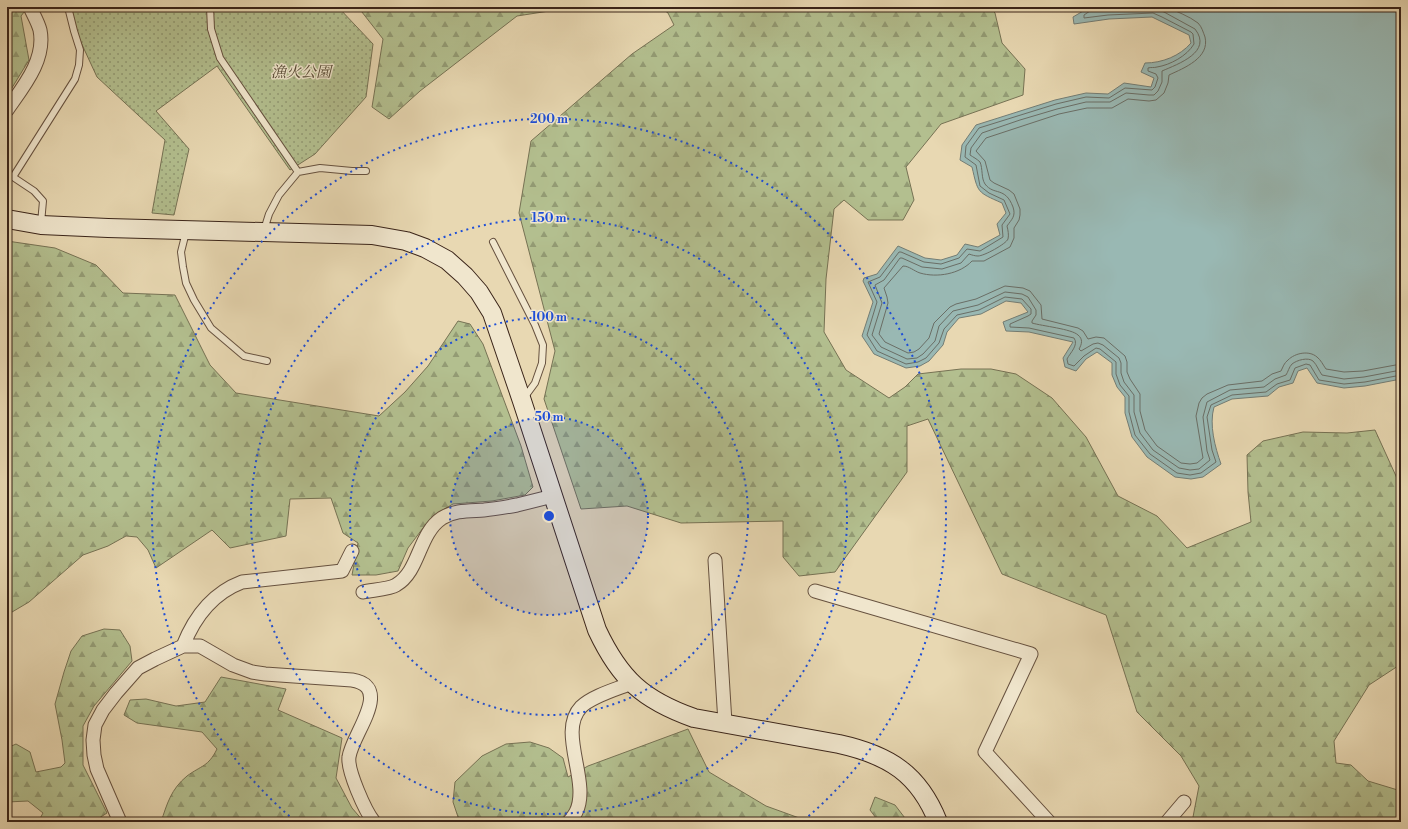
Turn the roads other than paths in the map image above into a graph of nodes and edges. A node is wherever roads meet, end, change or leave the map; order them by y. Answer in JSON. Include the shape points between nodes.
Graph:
{"nodes":[{"id":1,"x":30,"y":7,"type":"edge"},
{"id":2,"x":68,"y":7,"type":"edge"},
{"id":3,"x":210,"y":7,"type":"edge"},
{"id":4,"x":7,"y":110,"type":"edge"},
{"id":5,"x":366,"y":170,"type":"dead end"},
{"id":6,"x":298,"y":172,"type":"junction"},
{"id":7,"x":7,"y":219,"type":"edge"},
{"id":8,"x":41,"y":225,"type":"junction"},
{"id":9,"x":186,"y":231,"type":"junction"},
{"id":10,"x":264,"y":232,"type":"junction"},
{"id":11,"x":493,"y":242,"type":"dead end"},
{"id":12,"x":267,"y":361,"type":"dead end"},
{"id":13,"x":522,"y":401,"type":"junction"},
{"id":14,"x":553,"y":496,"type":"junction"},
{"id":15,"x":352,"y":551,"type":"dead end"},
{"id":16,"x":715,"y":560,"type":"dead end"},
{"id":17,"x":816,"y":591,"type":"dead end"},
{"id":18,"x":364,"y":592,"type":"dead end"},
{"id":19,"x":183,"y":646,"type":"junction"},
{"id":20,"x":632,"y":683,"type":"junction"},
{"id":21,"x":725,"y":723,"type":"junction"},
{"id":22,"x":1184,"y":802,"type":"dead end"},
{"id":23,"x":120,"y":822,"type":"edge"},
{"id":24,"x":374,"y":822,"type":"edge"},
{"id":25,"x":569,"y":822,"type":"edge"},
{"id":26,"x":938,"y":822,"type":"edge"},
{"id":27,"x":1049,"y":822,"type":"edge"},
{"id":28,"x":1167,"y":822,"type":"edge"}],
"edges":[{"from":1,"to":4,"type":"street","via":[[40,29],[40,50],[34,69]]},
{"from":2,"to":8,"type":"lane","via":[[80,50],[75,78],[13,177],[34,191],[43,201]]},
{"from":3,"to":6,"type":"lane","via":[[211,29],[220,58]]},
{"from":5,"to":6,"type":"lane","via":[[320,168]]},
{"from":6,"to":10,"type":"lane","via":[[279,195],[269,214]]},
{"from":7,"to":8,"type":"street"},
{"from":8,"to":9,"type":"street"},
{"from":9,"to":10,"type":"street"},
{"from":9,"to":12,"type":"lane","via":[[181,252],[186,284],[211,328],[244,356]]},
{"from":10,"to":13,"type":"street","via":[[372,235],[406,241],[447,260],[479,292],[492,313]]},
{"from":11,"to":13,"type":"lane","via":[[543,345],[542,363],[535,383]]},
{"from":13,"to":14,"type":"street"},
{"from":14,"to":18,"type":"street","via":[[517,505],[449,514],[430,530],[414,564],[396,586]]},
{"from":14,"to":20,"type":"street","via":[[597,630],[617,666]]},
{"from":15,"to":19,"type":"street","via":[[342,571],[242,582],[230,586],[219,593],[202,612]]},
{"from":16,"to":21,"type":"street"},
{"from":17,"to":27,"type":"street","via":[[1031,654],[985,752]]},
{"from":19,"to":23,"type":"street","via":[[138,668],[103,710],[95,725],[93,740],[97,769]]},
{"from":19,"to":24,"type":"street","via":[[200,646],[233,666],[252,672],[352,680],[359,681],[367,687],[371,694],[370,705],[349,758],[358,791]]},
{"from":20,"to":21,"type":"street","via":[[654,700],[675,711],[694,718]]},
{"from":20,"to":25,"type":"street","via":[[598,696],[582,707],[576,715],[573,739],[579,778],[579,798],[576,812]]},
{"from":21,"to":26,"type":"street","via":[[855,747],[885,759],[916,783],[926,796]]},
{"from":22,"to":28,"type":"street"}]}
